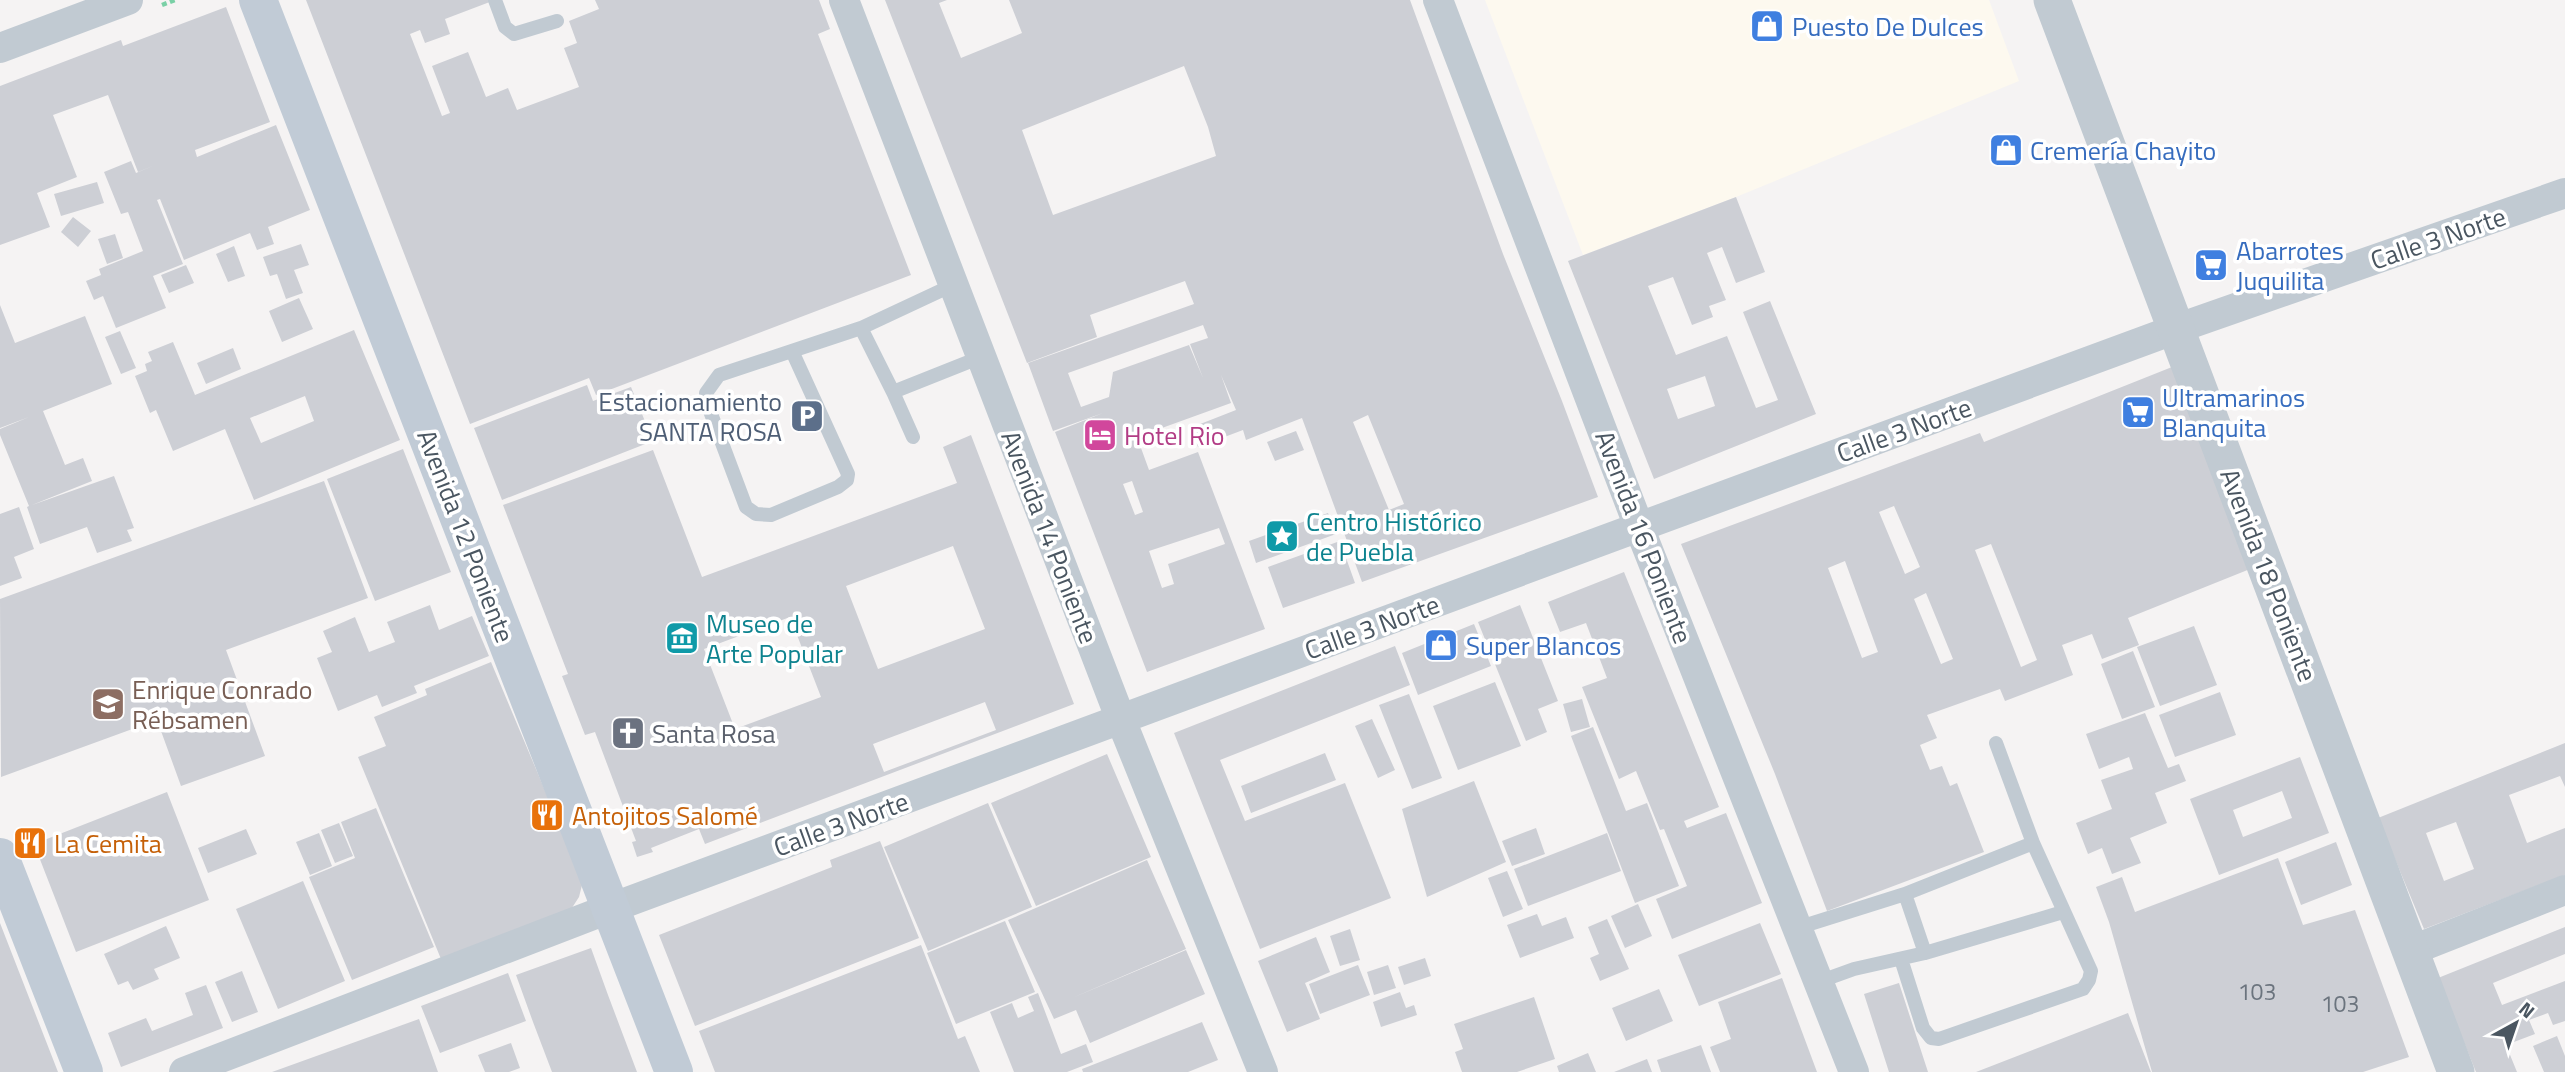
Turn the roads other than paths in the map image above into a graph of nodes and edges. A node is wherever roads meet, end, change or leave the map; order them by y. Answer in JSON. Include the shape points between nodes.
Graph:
{"nodes":[{"id":1,"x":128,"y":0,"type":"edge"},
{"id":2,"x":258,"y":0,"type":"edge"},
{"id":3,"x":495,"y":0,"type":"edge"},
{"id":4,"x":844,"y":0,"type":"edge"},
{"id":5,"x":1438,"y":0,"type":"edge"},
{"id":6,"x":2052,"y":0,"type":"edge"},
{"id":7,"x":557,"y":21,"type":"dead end"},
{"id":8,"x":0,"y":48,"type":"edge"},
{"id":9,"x":2565,"y":193,"type":"edge"},
{"id":10,"x":953,"y":285,"type":"junction"},
{"id":11,"x":861,"y":328,"type":"junction"},
{"id":12,"x":2176,"y":330,"type":"junction"},
{"id":13,"x":792,"y":351,"type":"junction"},
{"id":14,"x":981,"y":357,"type":"junction"},
{"id":15,"x":893,"y":391,"type":"junction"},
{"id":16,"x":913,"y":437,"type":"dead end"},
{"id":17,"x":1639,"y":527,"type":"junction"},
{"id":18,"x":1121,"y":720,"type":"junction"},
{"id":19,"x":1996,"y":743,"type":"dead end"},
{"id":20,"x":2033,"y":844,"type":"junction"},
{"id":21,"x":0,"y":857,"type":"edge"},
{"id":22,"x":2565,"y":890,"type":"edge"},
{"id":23,"x":1905,"y":894,"type":"junction"},
{"id":24,"x":611,"y":908,"type":"junction"},
{"id":25,"x":2063,"y":912,"type":"junction"},
{"id":26,"x":1797,"y":928,"type":"junction"},
{"id":27,"x":2410,"y":951,"type":"junction"},
{"id":28,"x":1925,"y":953,"type":"junction"},
{"id":29,"x":1901,"y":959,"type":"junction"},
{"id":30,"x":1818,"y":982,"type":"junction"},
{"id":31,"x":84,"y":1072,"type":"edge"},
{"id":32,"x":184,"y":1072,"type":"edge"},
{"id":33,"x":674,"y":1072,"type":"edge"},
{"id":34,"x":1263,"y":1072,"type":"edge"},
{"id":35,"x":1854,"y":1072,"type":"edge"},
{"id":36,"x":2456,"y":1072,"type":"edge"}],
"edges":[{"from":1,"to":8,"type":"street"},
{"from":2,"to":24,"type":"main road","name":"Avenida 12 Poniente"},
{"from":3,"to":7,"type":"lane","via":[[505,27],[514,34]]},
{"from":4,"to":10,"type":"street","name":"Avenida 14 Poniente"},
{"from":5,"to":17,"type":"street","name":"Avenida 16 Poniente"},
{"from":6,"to":12,"type":"street","name":"Avenida 18 Poniente"},
{"from":9,"to":12,"type":"street","name":"Calle 3 Norte"},
{"from":10,"to":11,"type":"lane"},
{"from":10,"to":14,"type":"street","name":"Avenida 14 Poniente"},
{"from":11,"to":13,"type":"lane"},
{"from":11,"to":15,"type":"lane"},
{"from":12,"to":17,"type":"street","name":"Calle 3 Norte"},
{"from":12,"to":27,"type":"street","name":"Avenida 18 Poniente"},
{"from":13,"to":13,"type":"lane","via":[[847,480],[771,515],[756,514],[746,507],[706,393],[719,375]]},
{"from":14,"to":15,"type":"lane"},
{"from":14,"to":18,"type":"street","name":"Avenida 14 Poniente"},
{"from":15,"to":16,"type":"lane"},
{"from":17,"to":18,"type":"street","name":"Calle 3 Norte"},
{"from":17,"to":26,"type":"street","name":"Avenida 16 Poniente"},
{"from":18,"to":24,"type":"street","name":"Calle 3 Norte"},
{"from":18,"to":34,"type":"street","name":"Avenida 14 Poniente"},
{"from":19,"to":20,"type":"lane"},
{"from":20,"to":23,"type":"lane"},
{"from":20,"to":25,"type":"lane"},
{"from":21,"to":31,"type":"main road"},
{"from":22,"to":27,"type":"street"},
{"from":23,"to":26,"type":"lane"},
{"from":23,"to":28,"type":"lane"},
{"from":24,"to":32,"type":"street","name":"Calle 3 Norte"},
{"from":24,"to":33,"type":"main road","name":"Avenida 12 Poniente"},
{"from":25,"to":28,"type":"lane"},
{"from":25,"to":29,"type":"lane","via":[[2091,971],[2083,989],[1939,1039],[1931,1038],[1923,1028]]},
{"from":26,"to":30,"type":"street","name":"Avenida 16 Poniente"},
{"from":27,"to":36,"type":"street","name":"Avenida 18 Poniente"},
{"from":28,"to":29,"type":"lane"},
{"from":29,"to":30,"type":"lane"},
{"from":30,"to":35,"type":"street","name":"Avenida 16 Poniente"}]}
